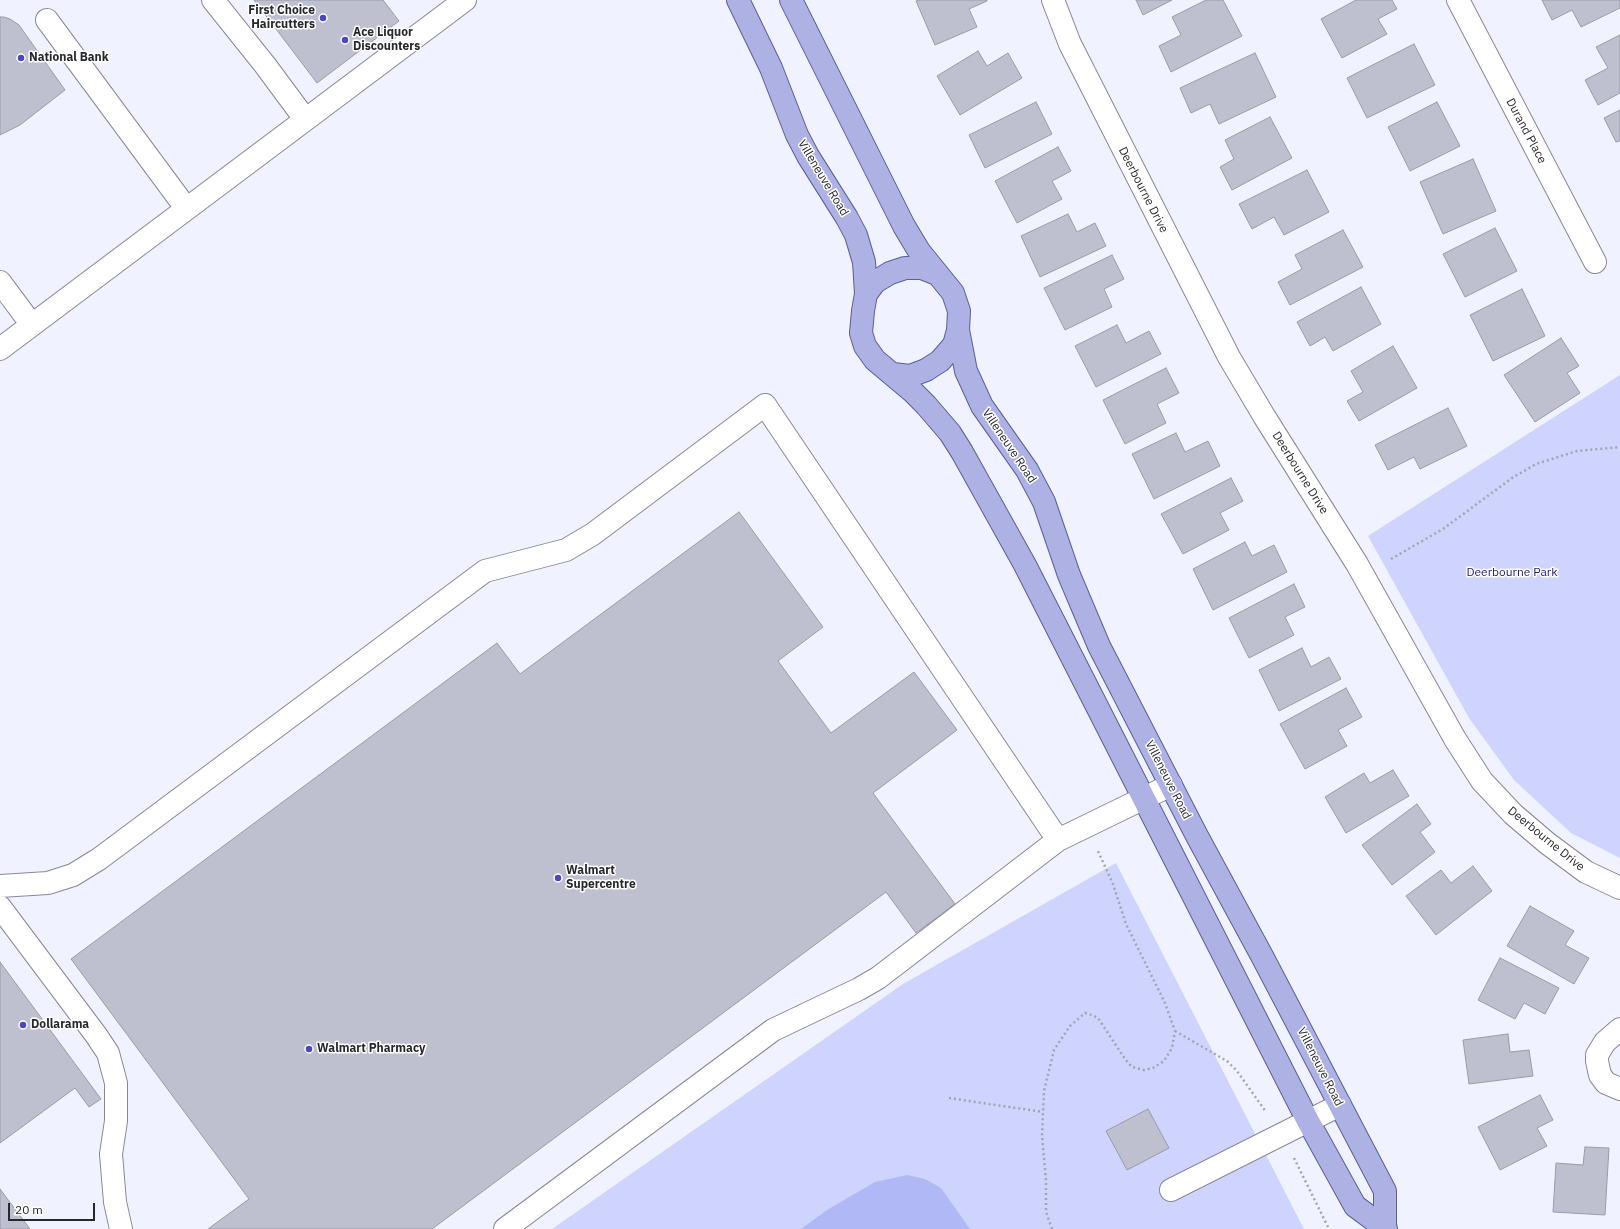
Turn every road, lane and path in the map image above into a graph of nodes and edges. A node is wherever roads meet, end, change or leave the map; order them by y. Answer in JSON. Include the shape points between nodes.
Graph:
{"nodes":[{"id":1,"x":213,"y":0,"type":"edge"},
{"id":2,"x":738,"y":0,"type":"edge"},
{"id":3,"x":791,"y":0,"type":"edge"},
{"id":4,"x":1053,"y":0,"type":"edge"},
{"id":5,"x":1458,"y":0,"type":"edge"},
{"id":6,"x":452,"y":4,"type":"edge"},
{"id":7,"x":47,"y":20,"type":"dead end"},
{"id":8,"x":305,"y":119,"type":"junction"},
{"id":9,"x":186,"y":208,"type":"junction"},
{"id":10,"x":1595,"y":262,"type":"dead end"},
{"id":11,"x":937,"y":274,"type":"junction"},
{"id":12,"x":0,"y":282,"type":"edge"},
{"id":13,"x":866,"y":294,"type":"junction"},
{"id":14,"x":32,"y":325,"type":"junction"},
{"id":15,"x":958,"y":330,"type":"junction"},
{"id":16,"x":0,"y":349,"type":"edge"},
{"id":17,"x":893,"y":374,"type":"junction"},
{"id":18,"x":1620,"y":447,"type":"edge"},
{"id":19,"x":1391,"y":559,"type":"dead end"},
{"id":20,"x":1171,"y":785,"type":"junction"},
{"id":21,"x":1143,"y":798,"type":"junction"},
{"id":22,"x":1058,"y":840,"type":"junction"},
{"id":23,"x":1097,"y":848,"type":"dead end"},
{"id":24,"x":0,"y":886,"type":"edge"},
{"id":25,"x":1620,"y":888,"type":"edge"},
{"id":26,"x":0,"y":907,"type":"edge"},
{"id":27,"x":1620,"y":1029,"type":"edge"},
{"id":28,"x":1175,"y":1031,"type":"junction"},
{"id":29,"x":1620,"y":1089,"type":"edge"},
{"id":30,"x":949,"y":1098,"type":"dead end"},
{"id":31,"x":1340,"y":1105,"type":"junction"},
{"id":32,"x":1042,"y":1112,"type":"junction"},
{"id":33,"x":1268,"y":1114,"type":"dead end"},
{"id":34,"x":1308,"y":1120,"type":"junction"},
{"id":35,"x":1292,"y":1156,"type":"dead end"},
{"id":36,"x":1171,"y":1190,"type":"dead end"},
{"id":37,"x":1386,"y":1228,"type":"edge"},
{"id":38,"x":121,"y":1229,"type":"edge"},
{"id":39,"x":505,"y":1229,"type":"edge"},
{"id":40,"x":1052,"y":1229,"type":"edge"},
{"id":41,"x":1329,"y":1229,"type":"edge"}],
"edges":[{"from":1,"to":8,"type":"street"},
{"from":2,"to":13,"type":"main road","name":"Villeneuve Road","via":[[771,68],[797,135],[856,235],[864,262]]},
{"from":3,"to":11,"type":"main road","via":[[904,226]]},
{"from":4,"to":25,"type":"street","name":"Deerbourne Drive","via":[[1070,44],[1229,357],[1357,564],[1454,739],[1482,781],[1513,814],[1586,872]]},
{"from":5,"to":10,"type":"street","name":"Durand Place"},
{"from":6,"to":8,"type":"street"},
{"from":7,"to":9,"type":"street"},
{"from":8,"to":9,"type":"street"},
{"from":9,"to":14,"type":"street"},
{"from":11,"to":13,"type":"main road","via":[[922,268],[905,268],[875,282]]},
{"from":11,"to":15,"type":"main road","via":[[953,293],[959,310]]},
{"from":12,"to":14,"type":"street"},
{"from":13,"to":17,"type":"main road","via":[[861,333],[865,346],[875,360]]},
{"from":14,"to":16,"type":"street"},
{"from":15,"to":17,"type":"main road","via":[[954,345],[940,361],[910,376]]},
{"from":15,"to":20,"type":"main road","name":"Villeneuve Road","via":[[966,371],[982,406],[1027,470],[1044,502],[1069,575],[1099,646]]},
{"from":17,"to":21,"type":"main road","name":"Villeneuve Road","via":[[930,410],[962,452],[1025,565]]},
{"from":18,"to":19,"type":"path","via":[[1577,451],[1536,464],[1512,478],[1443,529]]},
{"from":20,"to":21,"type":"street"},
{"from":20,"to":31,"type":"main road","name":"Villeneuve Road"},
{"from":21,"to":22,"type":"street"},
{"from":21,"to":34,"type":"main road","name":"Villeneuve Road"},
{"from":22,"to":24,"type":"street","via":[[765,405],[593,534],[566,550],[485,571],[99,859],[74,874],[48,883]]},
{"from":22,"to":39,"type":"street","via":[[878,978],[773,1030]]},
{"from":23,"to":28,"type":"path","via":[[1113,884],[1126,924],[1165,1003]]},
{"from":26,"to":38,"type":"street","via":[[108,1053],[116,1082],[116,1121],[111,1154],[114,1202]]},
{"from":27,"to":29,"type":"street","via":[[1605,1042],[1597,1055],[1600,1075],[1606,1083]]},
{"from":28,"to":32,"type":"path","via":[[1172,1048],[1164,1061],[1144,1070],[1132,1067],[1098,1018],[1084,1013],[1070,1026],[1054,1050],[1044,1091]]},
{"from":28,"to":33,"type":"path","via":[[1227,1061]]},
{"from":30,"to":32,"type":"path"},
{"from":31,"to":34,"type":"street"},
{"from":31,"to":37,"type":"main road","name":"Villeneuve Road","via":[[1385,1191]]},
{"from":32,"to":40,"type":"path","via":[[1046,1212]]},
{"from":34,"to":36,"type":"street"},
{"from":34,"to":37,"type":"main road","name":"Villeneuve Road","via":[[1355,1206]]},
{"from":35,"to":41,"type":"path"}]}
